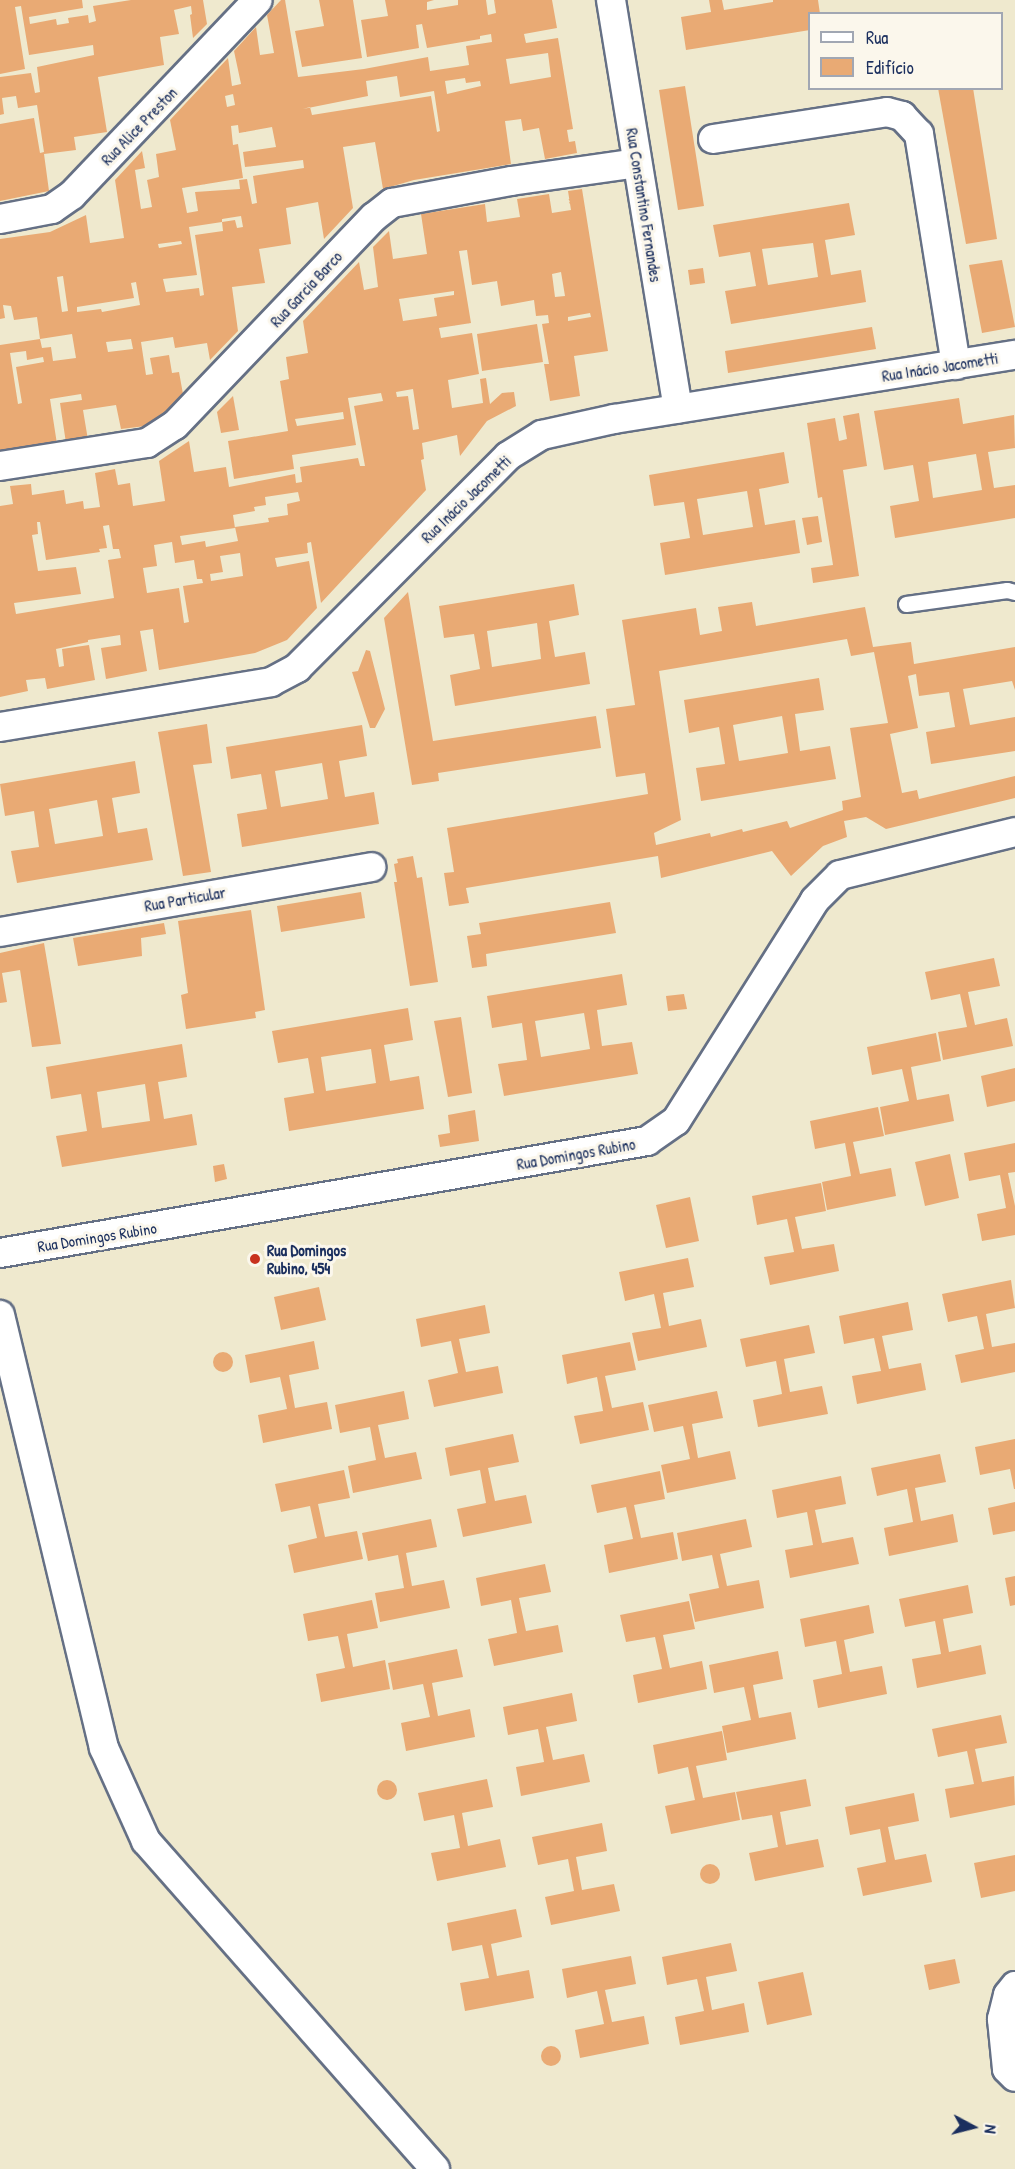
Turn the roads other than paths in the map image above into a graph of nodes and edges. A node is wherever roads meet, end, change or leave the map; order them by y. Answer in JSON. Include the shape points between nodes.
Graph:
{"nodes":[{"id":1,"x":258,"y":0,"type":"edge"},
{"id":2,"x":611,"y":0,"type":"edge"},
{"id":3,"x":713,"y":139,"type":"dead end"},
{"id":4,"x":637,"y":163,"type":"junction"},
{"id":5,"x":0,"y":219,"type":"edge"},
{"id":6,"x":1015,"y":355,"type":"edge"},
{"id":7,"x":956,"y":365,"type":"junction"},
{"id":8,"x":678,"y":409,"type":"junction"},
{"id":9,"x":0,"y":466,"type":"edge"},
{"id":10,"x":1015,"y":592,"type":"edge"},
{"id":11,"x":906,"y":604,"type":"dead end"},
{"id":12,"x":0,"y":727,"type":"edge"},
{"id":13,"x":1015,"y":832,"type":"edge"},
{"id":14,"x":371,"y":867,"type":"dead end"},
{"id":15,"x":0,"y":932,"type":"edge"},
{"id":16,"x":0,"y":1253,"type":"edge"},
{"id":17,"x":0,"y":1315,"type":"edge"},
{"id":18,"x":1015,"y":1986,"type":"edge"},
{"id":19,"x":1011,"y":2073,"type":"edge"},
{"id":20,"x":435,"y":2169,"type":"edge"}],
"edges":[{"from":1,"to":5,"type":"street","name":"Rua Alice Preston","via":[[72,195],[52,208]]},
{"from":2,"to":4,"type":"street","name":"Rua Constantino Fernandes"},
{"from":3,"to":7,"type":"street","via":[[887,112],[902,116],[919,134]]},
{"from":4,"to":8,"type":"street","name":"Rua Constantino Fernandes"},
{"from":4,"to":9,"type":"street","name":"Rua Garcia Barco","via":[[392,203],[374,217],[175,425],[147,443]]},
{"from":6,"to":7,"type":"street","name":"Rua Inácio Jacometti"},
{"from":7,"to":8,"type":"street","name":"Rua Inácio Jacometti"},
{"from":8,"to":12,"type":"street","name":"Rua Inácio Jacometti","via":[[542,435],[508,456],[297,668],[271,682]]},
{"from":10,"to":11,"type":"lane"},
{"from":13,"to":16,"type":"street","name":"Rua Domingos Rubino","via":[[840,875],[815,900],[676,1121],[647,1142]]},
{"from":14,"to":15,"type":"street","name":"Rua Particular"},
{"from":17,"to":20,"type":"street","via":[[104,1748],[146,1841]]},
{"from":18,"to":19,"type":"street","via":[[1008,1995],[1002,2019]]}]}
